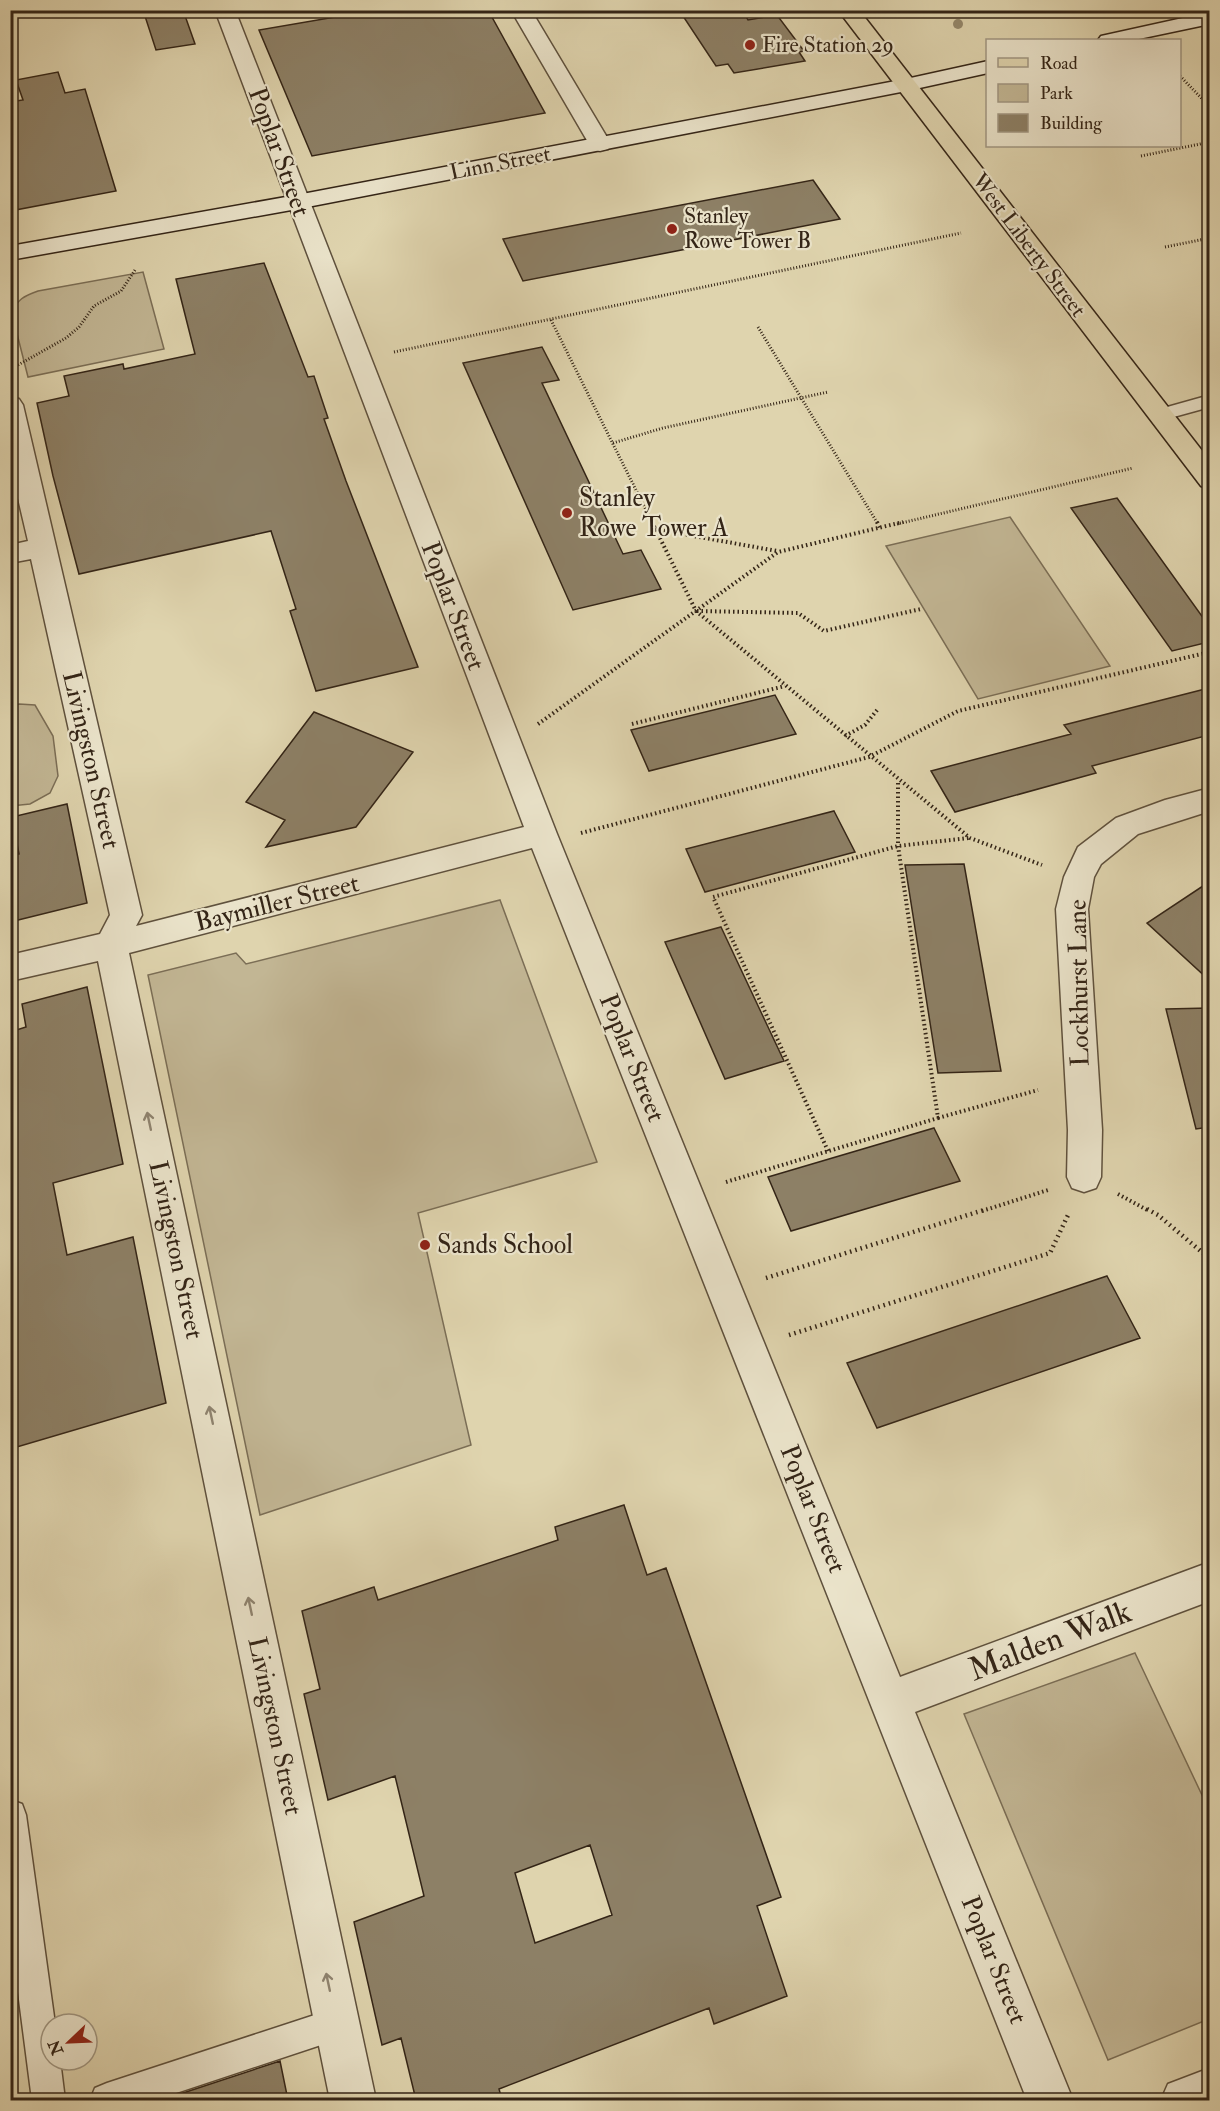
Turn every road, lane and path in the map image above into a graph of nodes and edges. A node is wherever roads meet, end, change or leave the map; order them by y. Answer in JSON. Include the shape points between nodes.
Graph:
{"nodes":[{"id":1,"x":225,"y":10,"type":"edge"},
{"id":2,"x":521,"y":10,"type":"edge"},
{"id":3,"x":848,"y":10,"type":"edge"},
{"id":4,"x":1209,"y":18,"type":"edge"},
{"id":5,"x":1113,"y":39,"type":"edge"},
{"id":6,"x":986,"y":67,"type":"edge"},
{"id":7,"x":1181,"y":78,"type":"edge"},
{"id":8,"x":906,"y":85,"type":"junction"},
{"id":9,"x":1209,"y":107,"type":"edge"},
{"id":10,"x":1209,"y":142,"type":"edge"},
{"id":11,"x":600,"y":144,"type":"junction"},
{"id":12,"x":1141,"y":156,"type":"dead end"},
{"id":13,"x":297,"y":202,"type":"junction"},
{"id":14,"x":961,"y":233,"type":"dead end"},
{"id":15,"x":1209,"y":238,"type":"edge"},
{"id":16,"x":1165,"y":248,"type":"dead end"},
{"id":17,"x":10,"y":253,"type":"edge"},
{"id":18,"x":135,"y":270,"type":"dead end"},
{"id":19,"x":551,"y":320,"type":"junction"},
{"id":20,"x":758,"y":327,"type":"dead end"},
{"id":21,"x":385,"y":354,"type":"dead end"},
{"id":22,"x":18,"y":365,"type":"dead end"},
{"id":23,"x":828,"y":392,"type":"dead end"},
{"id":24,"x":801,"y":397,"type":"junction"},
{"id":25,"x":1209,"y":401,"type":"edge"},
{"id":26,"x":10,"y":405,"type":"edge"},
{"id":27,"x":1159,"y":415,"type":"junction"},
{"id":28,"x":613,"y":443,"type":"junction"},
{"id":29,"x":1133,"y":468,"type":"dead end"},
{"id":30,"x":1209,"y":480,"type":"edge"},
{"id":31,"x":880,"y":528,"type":"junction"},
{"id":32,"x":655,"y":529,"type":"junction"},
{"id":33,"x":43,"y":547,"type":"junction"},
{"id":34,"x":778,"y":552,"type":"junction"},
{"id":35,"x":10,"y":554,"type":"edge"},
{"id":36,"x":921,"y":609,"type":"dead end"},
{"id":37,"x":696,"y":611,"type":"junction"},
{"id":38,"x":1209,"y":652,"type":"edge"},
{"id":39,"x":786,"y":686,"type":"junction"},
{"id":40,"x":878,"y":709,"type":"dead end"},
{"id":41,"x":538,"y":724,"type":"dead end"},
{"id":42,"x":632,"y":724,"type":"dead end"},
{"id":43,"x":845,"y":736,"type":"junction"},
{"id":44,"x":869,"y":757,"type":"junction"},
{"id":45,"x":898,"y":780,"type":"junction"},
{"id":46,"x":1209,"y":799,"type":"edge"},
{"id":47,"x":581,"y":833,"type":"dead end"},
{"id":48,"x":542,"y":834,"type":"junction"},
{"id":49,"x":970,"y":838,"type":"junction"},
{"id":50,"x":898,"y":846,"type":"junction"},
{"id":51,"x":1079,"y":877,"type":"junction"},
{"id":52,"x":111,"y":945,"type":"junction"},
{"id":53,"x":10,"y":968,"type":"edge"},
{"id":54,"x":1038,"y":1090,"type":"dead end"},
{"id":55,"x":938,"y":1118,"type":"junction"},
{"id":56,"x":828,"y":1151,"type":"junction"},
{"id":57,"x":1084,"y":1177,"type":"junction"},
{"id":58,"x":726,"y":1182,"type":"dead end"},
{"id":59,"x":1209,"y":1258,"type":"edge"},
{"id":60,"x":766,"y":1278,"type":"dead end"},
{"id":61,"x":789,"y":1335,"type":"dead end"},
{"id":62,"x":1209,"y":1581,"type":"edge"},
{"id":63,"x":890,"y":1701,"type":"junction"},
{"id":64,"x":11,"y":1815,"type":"edge"},
{"id":65,"x":336,"y":2024,"type":"junction"},
{"id":66,"x":1209,"y":2091,"type":"edge"},
{"id":67,"x":49,"y":2100,"type":"edge"},
{"id":68,"x":107,"y":2100,"type":"edge"},
{"id":69,"x":353,"y":2100,"type":"edge"},
{"id":70,"x":1050,"y":2100,"type":"edge"},
{"id":71,"x":1184,"y":2100,"type":"edge"}],
"edges":[{"from":1,"to":13,"type":"street","name":"Poplar Street"},
{"from":2,"to":11,"type":"street"},
{"from":3,"to":8,"type":"main road","name":"West Liberty Street"},
{"from":4,"to":5,"type":"street"},
{"from":6,"to":8,"type":"street","name":"Linn Street"},
{"from":7,"to":9,"type":"path"},
{"from":8,"to":11,"type":"street","name":"Linn Street"},
{"from":8,"to":27,"type":"main road","name":"West Liberty Street"},
{"from":10,"to":12,"type":"path"},
{"from":11,"to":13,"type":"street","name":"Linn Street"},
{"from":13,"to":17,"type":"street","name":"Linn Street"},
{"from":13,"to":48,"type":"street","name":"Poplar Street"},
{"from":14,"to":19,"type":"path"},
{"from":15,"to":16,"type":"path"},
{"from":18,"to":22,"type":"path","via":[[121,291],[94,306],[66,338]]},
{"from":19,"to":21,"type":"path"},
{"from":19,"to":28,"type":"path"},
{"from":20,"to":24,"type":"path"},
{"from":23,"to":24,"type":"path"},
{"from":24,"to":28,"type":"path"},
{"from":24,"to":31,"type":"path"},
{"from":25,"to":27,"type":"lane"},
{"from":26,"to":33,"type":"street","name":"Livingston Street"},
{"from":27,"to":30,"type":"main road","name":"West Liberty Street"},
{"from":28,"to":32,"type":"path"},
{"from":29,"to":31,"type":"path"},
{"from":31,"to":34,"type":"path"},
{"from":32,"to":34,"type":"path"},
{"from":32,"to":37,"type":"path"},
{"from":33,"to":35,"type":"street"},
{"from":33,"to":52,"type":"street","name":"Livingston Street","via":[[126,915]]},
{"from":34,"to":37,"type":"path"},
{"from":36,"to":37,"type":"path","via":[[824,631],[798,614]]},
{"from":37,"to":39,"type":"path"},
{"from":37,"to":41,"type":"path"},
{"from":38,"to":44,"type":"path","via":[[958,711]]},
{"from":39,"to":42,"type":"path"},
{"from":39,"to":43,"type":"path"},
{"from":40,"to":43,"type":"path","via":[[865,725]]},
{"from":43,"to":44,"type":"path"},
{"from":44,"to":45,"type":"path"},
{"from":44,"to":47,"type":"path"},
{"from":45,"to":49,"type":"path"},
{"from":45,"to":50,"type":"path"},
{"from":46,"to":51,"type":"street","name":"Lockhurst Lane","via":[[1127,826],[1089,856]]},
{"from":48,"to":52,"type":"street","name":"Baymiller Street"},
{"from":48,"to":63,"type":"street","name":"Poplar Street"},
{"from":49,"to":50,"type":"path"},
{"from":49,"to":51,"type":"path"},
{"from":50,"to":55,"type":"path"},
{"from":50,"to":56,"type":"path","via":[[712,897]]},
{"from":51,"to":57,"type":"street","name":"Lockhurst Lane","via":[[1072,909],[1085,1130]]},
{"from":52,"to":53,"type":"street","name":"Baymiller Street"},
{"from":65,"to":52,"type":"street","name":"Livingston Street","one_way":true},
{"from":54,"to":55,"type":"path"},
{"from":55,"to":56,"type":"path"},
{"from":56,"to":58,"type":"path"},
{"from":57,"to":59,"type":"path","via":[[1158,1215]]},
{"from":57,"to":60,"type":"path"},
{"from":57,"to":61,"type":"path","via":[[1050,1253]]},
{"from":62,"to":63,"type":"street","name":"Malden Walk"},
{"from":63,"to":70,"type":"street","name":"Poplar Street"},
{"from":64,"to":67,"type":"lane"},
{"from":65,"to":68,"type":"lane"},
{"from":65,"to":69,"type":"street","name":"Livingston Street"},
{"from":66,"to":71,"type":"street"}]}
